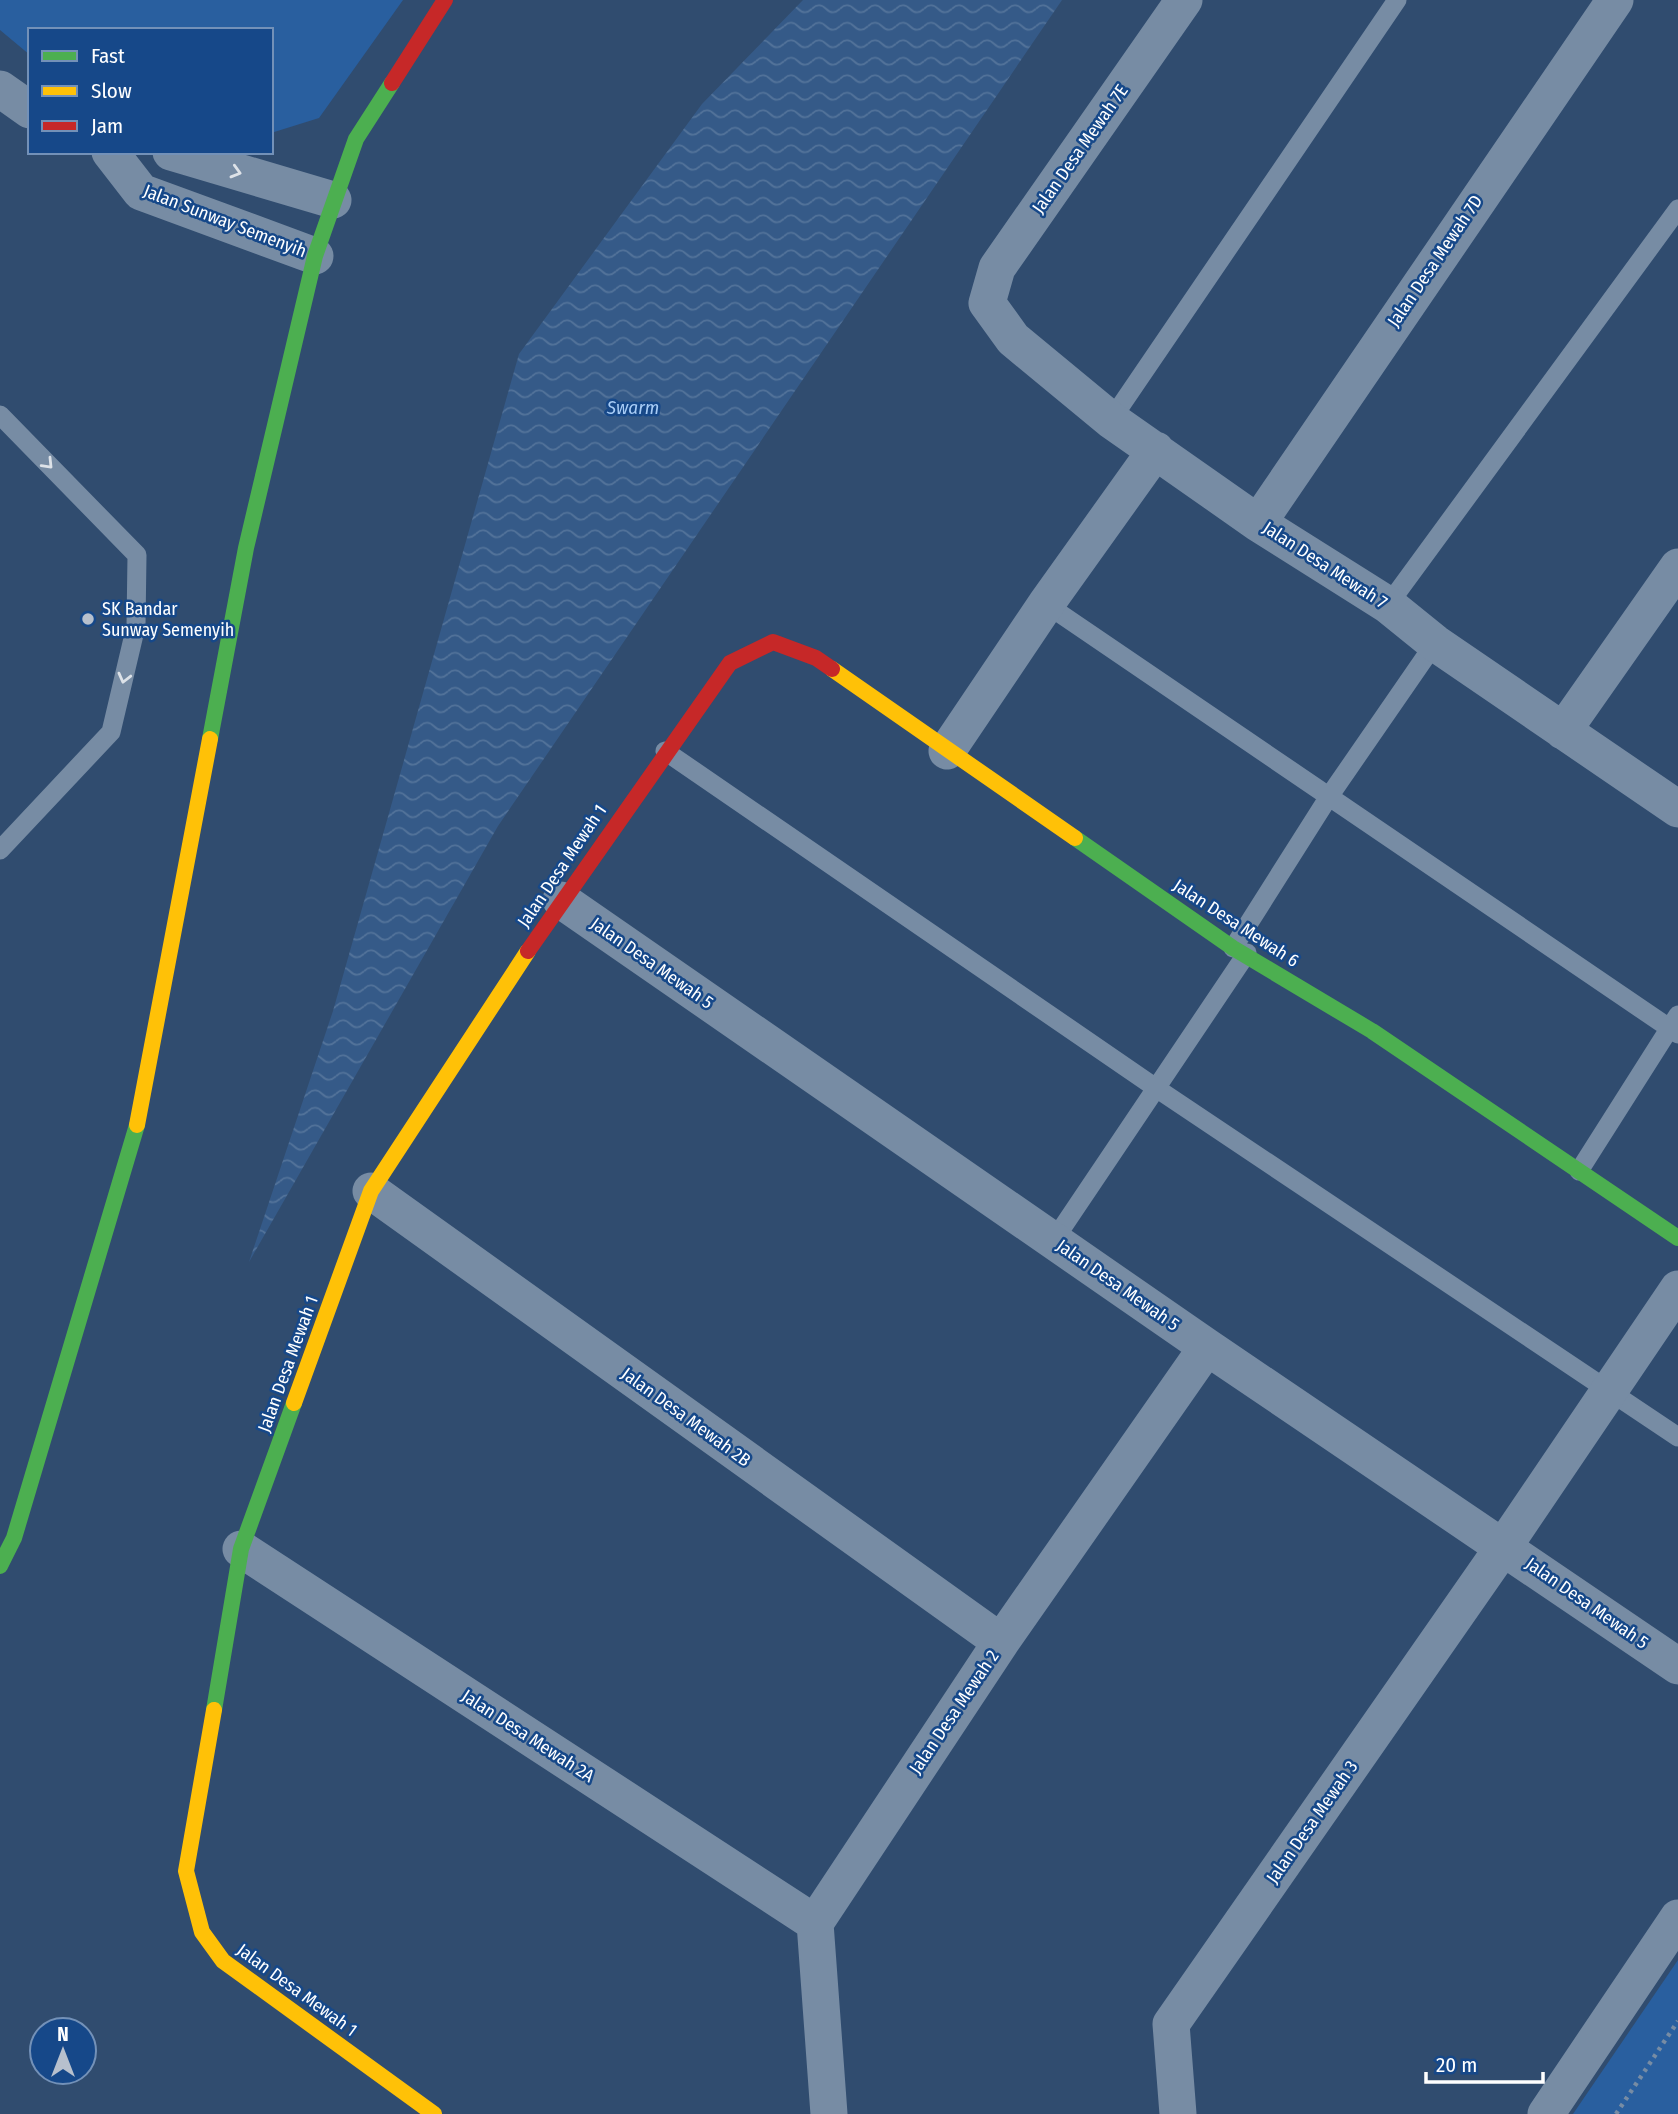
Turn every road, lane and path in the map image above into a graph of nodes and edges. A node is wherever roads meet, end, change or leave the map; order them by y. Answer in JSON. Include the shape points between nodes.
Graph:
{"nodes":[{"id":1,"x":445,"y":0,"type":"edge"},
{"id":2,"x":1184,"y":0,"type":"edge"},
{"id":3,"x":1396,"y":0,"type":"edge"},
{"id":4,"x":1615,"y":0,"type":"edge"},
{"id":5,"x":0,"y":89,"type":"edge"},
{"id":6,"x":28,"y":109,"type":"edge"},
{"id":7,"x":112,"y":154,"type":"edge"},
{"id":8,"x":178,"y":154,"type":"edge"},
{"id":9,"x":332,"y":200,"type":"junction"},
{"id":10,"x":1678,"y":209,"type":"edge"},
{"id":11,"x":315,"y":256,"type":"junction"},
{"id":12,"x":988,"y":303,"type":"joint"},
{"id":13,"x":0,"y":415,"type":"edge"},
{"id":14,"x":1111,"y":420,"type":"junction"},
{"id":15,"x":1156,"y":450,"type":"junction"},
{"id":16,"x":1258,"y":523,"type":"junction"},
{"id":17,"x":1678,"y":567,"type":"edge"},
{"id":18,"x":1046,"y":604,"type":"junction"},
{"id":19,"x":1388,"y":605,"type":"junction"},
{"id":20,"x":773,"y":642,"type":"joint"},
{"id":21,"x":1435,"y":643,"type":"junction"},
{"id":22,"x":1563,"y":731,"type":"junction"},
{"id":23,"x":665,"y":751,"type":"junction"},
{"id":24,"x":947,"y":751,"type":"junction"},
{"id":25,"x":1328,"y":798,"type":"junction"},
{"id":26,"x":1678,"y":809,"type":"edge"},
{"id":27,"x":0,"y":850,"type":"edge"},
{"id":28,"x":561,"y":900,"type":"junction"},
{"id":29,"x":1240,"y":951,"type":"junction"},
{"id":30,"x":1675,"y":1026,"type":"edge"},
{"id":31,"x":1156,"y":1088,"type":"junction"},
{"id":32,"x":1579,"y":1171,"type":"junction"},
{"id":33,"x":371,"y":1191,"type":"junction"},
{"id":34,"x":1678,"y":1238,"type":"edge"},
{"id":35,"x":1054,"y":1240,"type":"junction"},
{"id":36,"x":1678,"y":1289,"type":"edge"},
{"id":37,"x":1207,"y":1347,"type":"junction"},
{"id":38,"x":1608,"y":1391,"type":"junction"},
{"id":39,"x":1678,"y":1437,"type":"edge"},
{"id":40,"x":1504,"y":1546,"type":"junction"},
{"id":41,"x":241,"y":1549,"type":"junction"},
{"id":42,"x":0,"y":1566,"type":"edge"},
{"id":43,"x":1001,"y":1642,"type":"junction"},
{"id":44,"x":1678,"y":1666,"type":"edge"},
{"id":45,"x":1678,"y":1918,"type":"edge"},
{"id":46,"x":815,"y":1923,"type":"junction"},
{"id":47,"x":1678,"y":2021,"type":"edge"},
{"id":48,"x":434,"y":2114,"type":"edge"},
{"id":49,"x":829,"y":2114,"type":"edge"},
{"id":50,"x":1178,"y":2114,"type":"edge"},
{"id":51,"x":1546,"y":2114,"type":"edge"},
{"id":52,"x":1615,"y":2114,"type":"edge"}],
"edges":[{"from":1,"to":9,"type":"street","via":[[356,139]]},
{"from":2,"to":12,"type":"street","name":"Jalan Desa Mewah 7E","via":[[997,268]]},
{"from":3,"to":14,"type":"lane"},
{"from":4,"to":16,"type":"street","name":"Jalan Desa Mewah 7D"},
{"from":5,"to":6,"type":"street"},
{"from":7,"to":11,"type":"street","name":"Jalan Sunway Semenyih","via":[[141,192]]},
{"from":8,"to":9,"type":"street","one_way":true},
{"from":9,"to":11,"type":"street"},
{"from":10,"to":19,"type":"lane"},
{"from":11,"to":42,"type":"street","via":[[246,548],[134,1141],[14,1538]]},
{"from":12,"to":14,"type":"street","name":"Jalan Desa Mewah 7","via":[[1013,339]]},
{"from":13,"to":27,"type":"lane","one_way":true,"via":[[137,555],[136,626],[111,732]]},
{"from":14,"to":15,"type":"street","name":"Jalan Desa Mewah 7"},
{"from":15,"to":16,"type":"street","name":"Jalan Desa Mewah 7"},
{"from":15,"to":18,"type":"street"},
{"from":16,"to":19,"type":"street","name":"Jalan Desa Mewah 7"},
{"from":17,"to":22,"type":"street"},
{"from":18,"to":24,"type":"street"},
{"from":18,"to":25,"type":"lane"},
{"from":19,"to":21,"type":"street","name":"Jalan Desa Mewah 7"},
{"from":20,"to":23,"type":"street","name":"Jalan Desa Mewah 1","via":[[730,663]]},
{"from":20,"to":24,"type":"street","name":"Jalan Desa Mewah 6","via":[[816,658]]},
{"from":21,"to":22,"type":"street","name":"Jalan Desa Mewah 7"},
{"from":21,"to":25,"type":"lane"},
{"from":22,"to":26,"type":"street","name":"Jalan Desa Mewah 7"},
{"from":23,"to":28,"type":"street","name":"Jalan Desa Mewah 1"},
{"from":23,"to":31,"type":"lane"},
{"from":24,"to":29,"type":"street","name":"Jalan Desa Mewah 6"},
{"from":25,"to":29,"type":"lane"},
{"from":25,"to":30,"type":"lane"},
{"from":28,"to":33,"type":"street","name":"Jalan Desa Mewah 1"},
{"from":28,"to":35,"type":"street","name":"Jalan Desa Mewah 5"},
{"from":29,"to":31,"type":"lane"},
{"from":29,"to":32,"type":"street","name":"Jalan Desa Mewah 6","via":[[1372,1031]]},
{"from":30,"to":32,"type":"lane"},
{"from":31,"to":35,"type":"lane"},
{"from":31,"to":38,"type":"lane"},
{"from":32,"to":34,"type":"street","name":"Jalan Desa Mewah 6"},
{"from":33,"to":41,"type":"street","name":"Jalan Desa Mewah 1"},
{"from":33,"to":43,"type":"street","name":"Jalan Desa Mewah 2B"},
{"from":35,"to":37,"type":"street","name":"Jalan Desa Mewah 5"},
{"from":36,"to":38,"type":"street","name":"Jalan Desa Mewah 3"},
{"from":37,"to":40,"type":"street","name":"Jalan Desa Mewah 5"},
{"from":37,"to":43,"type":"street","name":"Jalan Desa Mewah 2"},
{"from":38,"to":39,"type":"lane"},
{"from":38,"to":40,"type":"street","name":"Jalan Desa Mewah 3"},
{"from":40,"to":44,"type":"street","name":"Jalan Desa Mewah 5"},
{"from":40,"to":50,"type":"street","name":"Jalan Desa Mewah 3","via":[[1171,2024]]},
{"from":41,"to":46,"type":"street","name":"Jalan Desa Mewah 2A"},
{"from":41,"to":48,"type":"street","name":"Jalan Desa Mewah 1","via":[[186,1871],[202,1932],[223,1961]]},
{"from":43,"to":46,"type":"street","name":"Jalan Desa Mewah 2"},
{"from":45,"to":51,"type":"street"},
{"from":46,"to":49,"type":"street"},
{"from":47,"to":52,"type":"path"}]}
